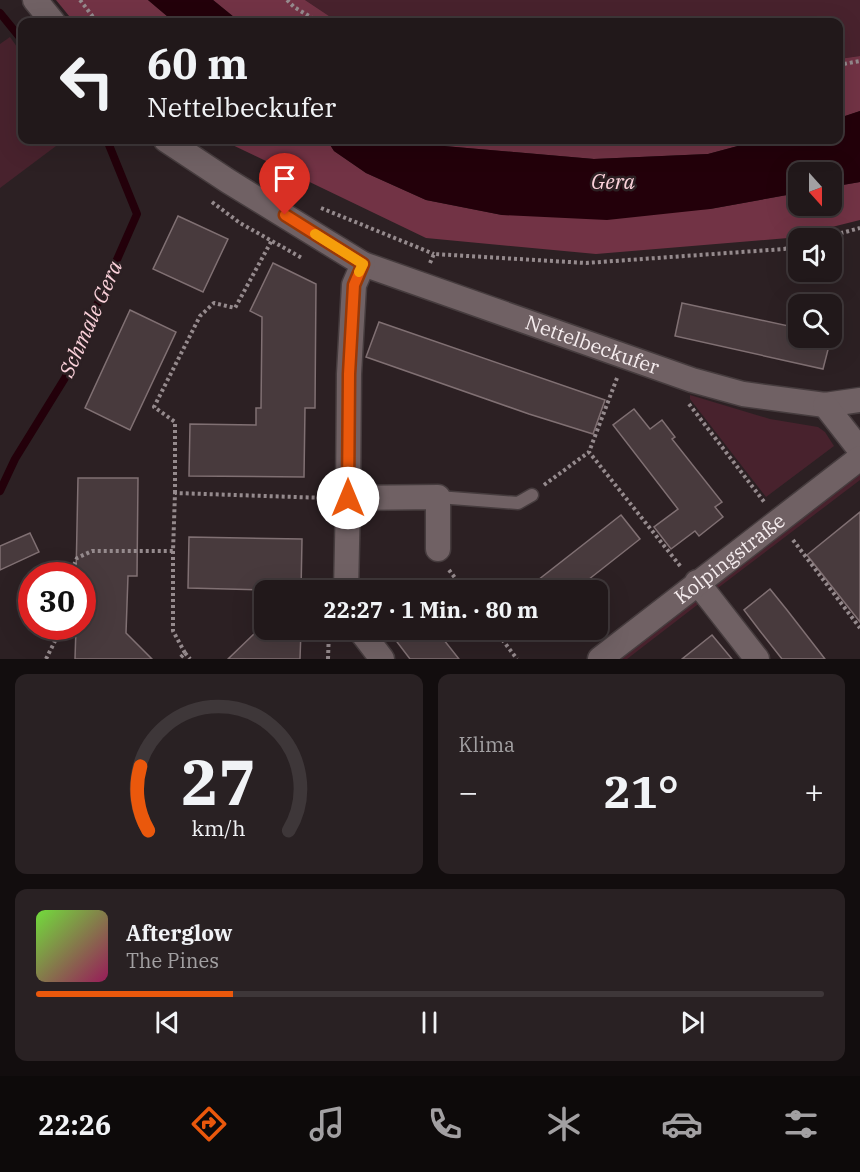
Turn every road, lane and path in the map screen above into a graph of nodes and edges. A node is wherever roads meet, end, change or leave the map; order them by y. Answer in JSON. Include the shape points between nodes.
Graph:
{"nodes":[{"id":1,"x":34,"y":0,"type":"edge"},
{"id":2,"x":80,"y":0,"type":"edge"},
{"id":3,"x":287,"y":0,"type":"edge"},
{"id":4,"x":50,"y":18,"type":"edge"},
{"id":5,"x":94,"y":18,"type":"edge"},
{"id":6,"x":313,"y":18,"type":"edge"},
{"id":7,"x":860,"y":61,"type":"edge"},
{"id":8,"x":843,"y":64,"type":"edge"},
{"id":9,"x":172,"y":144,"type":"edge"},
{"id":10,"x":320,"y":207,"type":"dead end"},
{"id":11,"x":285,"y":215,"type":"junction"},
{"id":12,"x":860,"y":228,"type":"edge"},
{"id":13,"x":842,"y":233,"type":"edge"},
{"id":14,"x":788,"y":248,"type":"edge"},
{"id":15,"x":434,"y":254,"type":"junction"},
{"id":16,"x":363,"y":264,"type":"junction"},
{"id":17,"x":421,"y":284,"type":"junction"},
{"id":18,"x":606,"y":373,"type":"dead end"},
{"id":19,"x":617,"y":377,"type":"junction"},
{"id":20,"x":627,"y":380,"type":"dead end"},
{"id":21,"x":686,"y":400,"type":"dead end"},
{"id":22,"x":860,"y":400,"type":"edge"},
{"id":23,"x":825,"y":405,"type":"junction"},
{"id":24,"x":860,"y":450,"type":"edge"},
{"id":25,"x":590,"y":452,"type":"junction"},
{"id":26,"x":860,"y":458,"type":"edge"},
{"id":27,"x":175,"y":494,"type":"junction"},
{"id":28,"x":532,"y":495,"type":"joint"},
{"id":29,"x":438,"y":497,"type":"junction"},
{"id":30,"x":348,"y":498,"type":"junction"},
{"id":31,"x":784,"y":529,"type":"junction"},
{"id":32,"x":438,"y":549,"type":"dead end"},
{"id":33,"x":173,"y":551,"type":"junction"},
{"id":34,"x":75,"y":562,"type":"edge"},
{"id":35,"x":346,"y":580,"type":"edge"},
{"id":36,"x":696,"y":583,"type":"junction"},
{"id":37,"x":860,"y":628,"type":"edge"},
{"id":38,"x":56,"y":640,"type":"edge"},
{"id":39,"x":329,"y":640,"type":"edge"},
{"id":40,"x":368,"y":640,"type":"edge"},
{"id":41,"x":503,"y":640,"type":"edge"},
{"id":42,"x":185,"y":653,"type":"junction"},
{"id":43,"x":46,"y":659,"type":"edge"},
{"id":44,"x":179,"y":659,"type":"edge"},
{"id":45,"x":190,"y":659,"type":"edge"},
{"id":46,"x":328,"y":659,"type":"edge"},
{"id":47,"x":382,"y":659,"type":"edge"},
{"id":48,"x":518,"y":659,"type":"edge"},
{"id":49,"x":600,"y":659,"type":"edge"},
{"id":50,"x":757,"y":659,"type":"edge"}],
"edges":[{"from":1,"to":4,"type":"street"},
{"from":2,"to":5,"type":"path"},
{"from":3,"to":6,"type":"path"},
{"from":7,"to":8,"type":"path"},
{"from":9,"to":11,"type":"street","name":"Nettelbeckufer"},
{"from":10,"to":15,"type":"path"},
{"from":11,"to":16,"type":"street","name":"Nettelbeckufer"},
{"from":11,"to":27,"type":"path","via":[[234,308],[214,303],[200,316],[154,407],[175,422]]},
{"from":12,"to":13,"type":"path"},
{"from":14,"to":15,"type":"path","via":[[586,263]]},
{"from":15,"to":17,"type":"path"},
{"from":16,"to":17,"type":"street","name":"Nettelbeckufer"},
{"from":16,"to":30,"type":"street","via":[[354,285]]},
{"from":17,"to":23,"type":"street","name":"Nettelbeckufer","via":[[692,381],[743,394]]},
{"from":18,"to":19,"type":"path"},
{"from":19,"to":20,"type":"path"},
{"from":19,"to":25,"type":"path"},
{"from":21,"to":31,"type":"path"},
{"from":22,"to":23,"type":"street","name":"Nettelbeckufer"},
{"from":23,"to":24,"type":"street"},
{"from":25,"to":28,"type":"path"},
{"from":25,"to":36,"type":"path"},
{"from":26,"to":31,"type":"street","name":"Kolpingstraße"},
{"from":27,"to":30,"type":"path"},
{"from":27,"to":33,"type":"path"},
{"from":28,"to":29,"type":"lane","via":[[518,502]]},
{"from":29,"to":30,"type":"street"},
{"from":29,"to":32,"type":"street"},
{"from":30,"to":35,"type":"street"},
{"from":31,"to":36,"type":"street","name":"Kolpingstraße"},
{"from":31,"to":37,"type":"path"},
{"from":33,"to":34,"type":"path","via":[[92,551]]},
{"from":33,"to":42,"type":"path","via":[[173,631]]},
{"from":36,"to":49,"type":"street","name":"Kolpingstraße"},
{"from":36,"to":50,"type":"street"},
{"from":38,"to":43,"type":"path"},
{"from":39,"to":46,"type":"path"},
{"from":40,"to":47,"type":"street"},
{"from":41,"to":48,"type":"path"},
{"from":42,"to":44,"type":"path"},
{"from":42,"to":45,"type":"path"}]}
